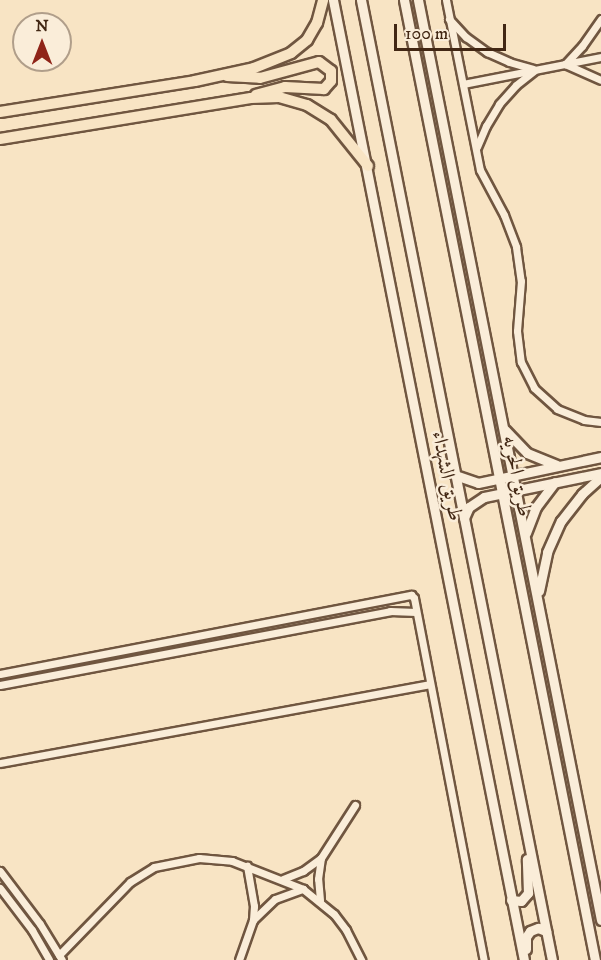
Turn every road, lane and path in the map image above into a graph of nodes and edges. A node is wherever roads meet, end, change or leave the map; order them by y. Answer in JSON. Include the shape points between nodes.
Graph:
{"nodes":[{"id":1,"x":323,"y":0,"type":"edge"},
{"id":2,"x":333,"y":0,"type":"edge"},
{"id":3,"x":362,"y":0,"type":"edge"},
{"id":4,"x":404,"y":0,"type":"edge"},
{"id":5,"x":418,"y":0,"type":"edge"},
{"id":6,"x":446,"y":0,"type":"edge"},
{"id":7,"x":601,"y":19,"type":"edge"},
{"id":8,"x":449,"y":20,"type":"junction"},
{"id":9,"x":601,"y":57,"type":"edge"},
{"id":10,"x":565,"y":64,"type":"junction"},
{"id":11,"x":536,"y":70,"type":"junction"},
{"id":12,"x":225,"y":75,"type":"junction"},
{"id":13,"x":601,"y":80,"type":"edge"},
{"id":14,"x":463,"y":84,"type":"junction"},
{"id":15,"x":250,"y":98,"type":"junction"},
{"id":16,"x":0,"y":112,"type":"edge"},
{"id":17,"x":0,"y":139,"type":"edge"},
{"id":18,"x":477,"y":150,"type":"junction"},
{"id":19,"x":368,"y":166,"type":"junction"},
{"id":20,"x":601,"y":422,"type":"edge"},
{"id":21,"x":504,"y":429,"type":"junction"},
{"id":22,"x":601,"y":457,"type":"edge"},
{"id":23,"x":559,"y":465,"type":"junction"},
{"id":24,"x":455,"y":475,"type":"junction"},
{"id":25,"x":513,"y":475,"type":"junction"},
{"id":26,"x":601,"y":475,"type":"edge"},
{"id":27,"x":499,"y":478,"type":"junction"},
{"id":28,"x":555,"y":482,"type":"junction"},
{"id":29,"x":516,"y":490,"type":"junction"},
{"id":30,"x":502,"y":493,"type":"junction"},
{"id":31,"x":464,"y":518,"type":"junction"},
{"id":32,"x":525,"y":536,"type":"junction"},
{"id":33,"x":538,"y":602,"type":"junction"},
{"id":34,"x":416,"y":612,"type":"junction"},
{"id":35,"x":0,"y":674,"type":"edge"},
{"id":36,"x":430,"y":684,"type":"junction"},
{"id":37,"x":0,"y":685,"type":"edge"},
{"id":38,"x":0,"y":764,"type":"edge"},
{"id":39,"x":355,"y":805,"type":"dead end"},
{"id":40,"x":530,"y":852,"type":"junction"},
{"id":41,"x":321,"y":858,"type":"junction"},
{"id":42,"x":247,"y":866,"type":"junction"},
{"id":43,"x":0,"y":871,"type":"edge"},
{"id":44,"x":283,"y":879,"type":"junction"},
{"id":45,"x":0,"y":888,"type":"edge"},
{"id":46,"x":303,"y":889,"type":"junction"},
{"id":47,"x":320,"y":900,"type":"junction"},
{"id":48,"x":511,"y":900,"type":"junction"},
{"id":49,"x":253,"y":920,"type":"junction"},
{"id":50,"x":601,"y":920,"type":"edge"},
{"id":51,"x":546,"y":931,"type":"junction"},
{"id":52,"x":60,"y":958,"type":"edge"},
{"id":53,"x":49,"y":960,"type":"edge"},
{"id":54,"x":239,"y":960,"type":"edge"},
{"id":55,"x":361,"y":960,"type":"edge"},
{"id":56,"x":484,"y":960,"type":"edge"},
{"id":57,"x":526,"y":960,"type":"edge"},
{"id":58,"x":552,"y":960,"type":"edge"},
{"id":59,"x":595,"y":960,"type":"edge"}],
"edges":[{"from":1,"to":12,"type":"main road","via":[[317,23],[300,47],[282,57]]},
{"from":2,"to":19,"type":"street","name":"طريق الشهداء"},
{"from":3,"to":24,"type":"street","name":"طريق الشهداء"},
{"from":4,"to":27,"type":"street","name":"طريق الحريه"},
{"from":5,"to":21,"type":"street","name":"طريق الحريه"},
{"from":6,"to":8,"type":"street"},
{"from":7,"to":10,"type":"street"},
{"from":8,"to":11,"type":"street","via":[[487,52]]},
{"from":8,"to":14,"type":"street"},
{"from":9,"to":10,"type":"street"},
{"from":10,"to":11,"type":"street"},
{"from":10,"to":13,"type":"street"},
{"from":11,"to":14,"type":"street"},
{"from":11,"to":18,"type":"street","via":[[499,104]]},
{"from":12,"to":15,"type":"main road","via":[[260,78],[319,62],[331,71],[331,81],[324,89],[278,87]]},
{"from":12,"to":16,"type":"main road"},
{"from":14,"to":18,"type":"street"},
{"from":15,"to":17,"type":"main road"},
{"from":15,"to":19,"type":"main road","via":[[279,97],[320,111],[342,130]]},
{"from":18,"to":20,"type":"street","via":[[484,180],[516,247],[521,281],[517,347],[526,376],[557,409]]},
{"from":19,"to":48,"type":"street","name":"طريق الشهداء"},
{"from":21,"to":23,"type":"street","via":[[527,453]]},
{"from":21,"to":25,"type":"street","name":"طريق الحريه"},
{"from":22,"to":23,"type":"street"},
{"from":23,"to":25,"type":"street"},
{"from":24,"to":27,"type":"street","via":[[478,483]]},
{"from":24,"to":31,"type":"street","name":"طريق الشهداء"},
{"from":25,"to":27,"type":"street"},
{"from":25,"to":29,"type":"street","name":"طريق الحريه"},
{"from":26,"to":28,"type":"street"},
{"from":26,"to":33,"type":"street","via":[[571,507],[553,536],[542,568]]},
{"from":27,"to":30,"type":"street","name":"طريق الحريه"},
{"from":28,"to":29,"type":"street"},
{"from":28,"to":32,"type":"street","via":[[536,507]]},
{"from":29,"to":30,"type":"street"},
{"from":29,"to":32,"type":"street","name":"طريق الحريه"},
{"from":30,"to":31,"type":"street","via":[[478,500]]},
{"from":30,"to":59,"type":"street","name":"طريق الحريه"},
{"from":31,"to":40,"type":"street","name":"طريق الشهداء"},
{"from":32,"to":33,"type":"street","name":"طريق الحريه"},
{"from":33,"to":50,"type":"street","name":"طريق الحريه"},
{"from":34,"to":35,"type":"street","via":[[414,598],[409,595]]},
{"from":34,"to":36,"type":"street"},
{"from":34,"to":37,"type":"street","via":[[390,611]]},
{"from":36,"to":38,"type":"street"},
{"from":36,"to":56,"type":"street"},
{"from":39,"to":41,"type":"street"},
{"from":40,"to":48,"type":"street","via":[[528,893],[521,901]]},
{"from":40,"to":51,"type":"street","name":"طريق الشهداء"},
{"from":41,"to":44,"type":"street"},
{"from":41,"to":47,"type":"street"},
{"from":42,"to":44,"type":"street"},
{"from":42,"to":49,"type":"street","via":[[254,892]]},
{"from":42,"to":52,"type":"street","via":[[199,858],[154,867],[119,892]]},
{"from":43,"to":52,"type":"street"},
{"from":44,"to":46,"type":"street"},
{"from":45,"to":53,"type":"street"},
{"from":46,"to":47,"type":"street"},
{"from":46,"to":49,"type":"street","via":[[275,899]]},
{"from":47,"to":55,"type":"street","via":[[346,930]]},
{"from":48,"to":57,"type":"street","name":"طريق الشهداء"},
{"from":49,"to":54,"type":"street"},
{"from":51,"to":57,"type":"street","via":[[538,928],[528,934]]},
{"from":51,"to":58,"type":"street","name":"طريق الشهداء"}]}
